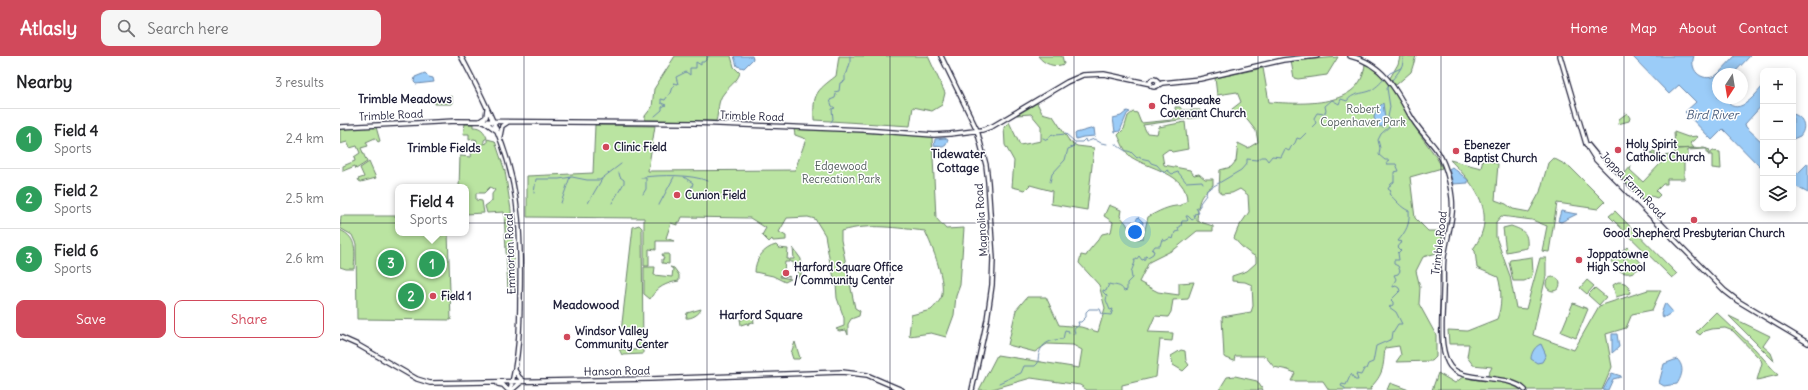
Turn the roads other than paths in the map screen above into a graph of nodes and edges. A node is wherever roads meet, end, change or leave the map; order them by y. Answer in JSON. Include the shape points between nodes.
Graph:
{"nodes":[{"id":1,"x":461,"y":56,"type":"edge"},
{"id":2,"x":941,"y":56,"type":"edge"},
{"id":3,"x":1317,"y":56,"type":"edge"},
{"id":4,"x":1350,"y":56,"type":"edge"},
{"id":5,"x":1560,"y":56,"type":"edge"},
{"id":6,"x":1157,"y":81,"type":"junction"},
{"id":7,"x":1150,"y":83,"type":"junction"},
{"id":8,"x":1162,"y":83,"type":"junction"},
{"id":9,"x":1157,"y":86,"type":"junction"},
{"id":10,"x":486,"y":106,"type":"junction"},
{"id":11,"x":489,"y":111,"type":"junction"},
{"id":12,"x":480,"y":121,"type":"junction"},
{"id":13,"x":494,"y":121,"type":"junction"},
{"id":14,"x":508,"y":121,"type":"junction"},
{"id":15,"x":340,"y":127,"type":"edge"},
{"id":16,"x":977,"y":130,"type":"junction"},
{"id":17,"x":498,"y":134,"type":"junction"},
{"id":18,"x":500,"y":139,"type":"junction"},
{"id":19,"x":340,"y":337,"type":"edge"},
{"id":20,"x":1808,"y":342,"type":"edge"},
{"id":21,"x":515,"y":372,"type":"junction"},
{"id":22,"x":493,"y":382,"type":"junction"},
{"id":23,"x":501,"y":382,"type":"junction"},
{"id":24,"x":512,"y":382,"type":"junction"},
{"id":25,"x":525,"y":382,"type":"junction"},
{"id":26,"x":510,"y":390,"type":"edge"},
{"id":27,"x":902,"y":390,"type":"edge"},
{"id":28,"x":972,"y":390,"type":"edge"},
{"id":29,"x":1525,"y":390,"type":"edge"}],
"edges":[{"from":1,"to":10,"type":"street","name":"Emmorton Road"},
{"from":2,"to":16,"type":"street","name":"Magnolia Road"},
{"from":3,"to":8,"type":"street","via":[[1283,60],[1194,80]]},
{"from":4,"to":29,"type":"street","name":"Trimble Road","via":[[1375,66],[1391,83],[1417,126],[1436,150],[1445,169],[1452,204],[1452,224],[1443,266],[1442,332],[1448,363],[1462,373],[1513,382]]},
{"from":5,"to":20,"type":"street","name":"Joppa Farm Road","via":[[1584,139],[1602,162],[1731,296]]},
{"from":6,"to":7,"type":"street","via":[[1154,79]]},
{"from":6,"to":8,"type":"street"},
{"from":6,"to":9,"type":"street"},
{"from":7,"to":9,"type":"street","via":[[1153,87]]},
{"from":7,"to":16,"type":"street","name":"Trimble Road","via":[[1104,74],[1083,75],[1066,82],[998,124]]},
{"from":8,"to":9,"type":"street"},
{"from":10,"to":11,"type":"street","name":"Emmorton Road"},
{"from":10,"to":12,"type":"street","via":[[486,117]]},
{"from":11,"to":13,"type":"street","name":"Emmorton Road"},
{"from":11,"to":14,"type":"street","via":[[496,118]]},
{"from":12,"to":13,"type":"street","name":"Trimble Road"},
{"from":12,"to":15,"type":"street","name":"Trimble Road"},
{"from":12,"to":17,"type":"street","via":[[492,126]]},
{"from":13,"to":14,"type":"street","name":"Trimble Road"},
{"from":13,"to":17,"type":"street","name":"Emmorton Road"},
{"from":14,"to":16,"type":"street","name":"Trimble Road","via":[[753,124],[934,135]]},
{"from":14,"to":18,"type":"street","via":[[501,128]]},
{"from":16,"to":28,"type":"street","name":"Magnolia Road","via":[[988,175],[993,276],[990,304]]},
{"from":17,"to":18,"type":"street","name":"Emmorton Road"},
{"from":18,"to":21,"type":"street","name":"Emmorton Road","via":[[515,192],[520,235],[520,328]]},
{"from":19,"to":22,"type":"street","name":"Hanson Road","via":[[358,344],[424,382]]},
{"from":21,"to":23,"type":"street"},
{"from":21,"to":24,"type":"street","name":"Emmorton Road"},
{"from":21,"to":25,"type":"street"},
{"from":22,"to":23,"type":"street","name":"Hanson Road"},
{"from":22,"to":26,"type":"street"},
{"from":23,"to":24,"type":"street","name":"Hanson Road"},
{"from":24,"to":25,"type":"street","name":"Hanson Road"},
{"from":24,"to":26,"type":"street","name":"Emmorton Road"},
{"from":25,"to":26,"type":"street"},
{"from":25,"to":27,"type":"street","name":"Hanson Road","via":[[842,372],[867,376]]}]}
